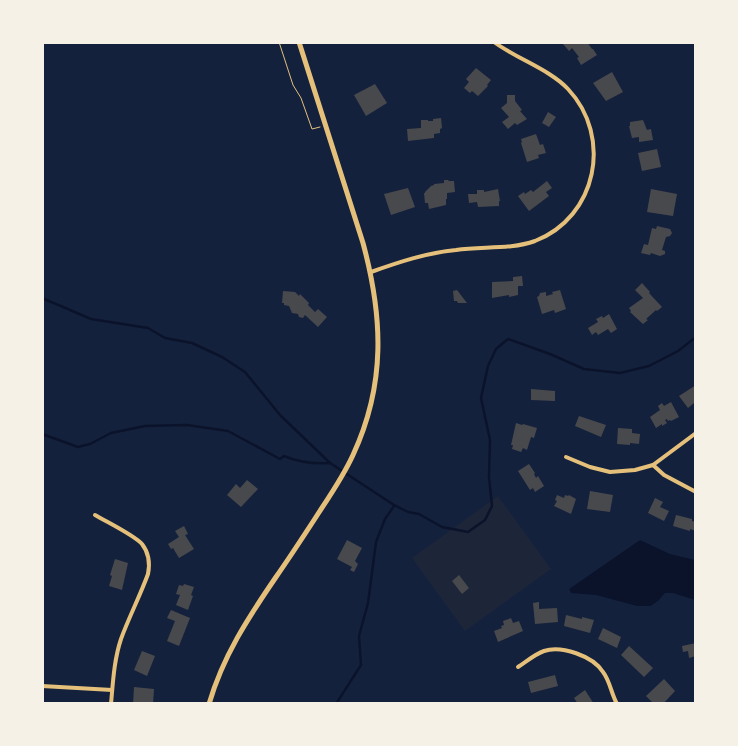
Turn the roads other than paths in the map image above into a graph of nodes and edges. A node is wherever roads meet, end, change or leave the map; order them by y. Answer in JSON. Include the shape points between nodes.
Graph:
{"nodes":[{"id":1,"x":299,"y":42,"type":"edge"},
{"id":2,"x":494,"y":42,"type":"edge"},
{"id":3,"x":371,"y":272,"type":"junction"},
{"id":4,"x":696,"y":433,"type":"edge"},
{"id":5,"x":566,"y":457,"type":"dead end"},
{"id":6,"x":653,"y":465,"type":"junction"},
{"id":7,"x":696,"y":492,"type":"edge"},
{"id":8,"x":95,"y":515,"type":"dead end"},
{"id":9,"x":518,"y":667,"type":"dead end"},
{"id":10,"x":42,"y":686,"type":"edge"},
{"id":11,"x":112,"y":690,"type":"junction"},
{"id":12,"x":112,"y":704,"type":"edge"},
{"id":13,"x":209,"y":704,"type":"edge"},
{"id":14,"x":617,"y":704,"type":"edge"}],
"edges":[{"from":1,"to":3,"type":"street"},
{"from":2,"to":3,"type":"street","via":[[557,79],[578,101],[594,143],[593,165],[579,204],[567,220],[535,240],[513,246],[433,253]]},
{"from":3,"to":13,"type":"street","via":[[378,320],[377,372],[362,434],[333,492],[240,632],[220,670]]},
{"from":4,"to":6,"type":"street"},
{"from":5,"to":6,"type":"street","via":[[610,472]]},
{"from":6,"to":7,"type":"street","via":[[664,475]]},
{"from":8,"to":11,"type":"street","via":[[142,544],[150,566],[122,638],[114,666]]},
{"from":9,"to":14,"type":"street","via":[[546,650],[560,649],[580,655],[604,672]]},
{"from":10,"to":11,"type":"street"},
{"from":11,"to":12,"type":"street"}]}
